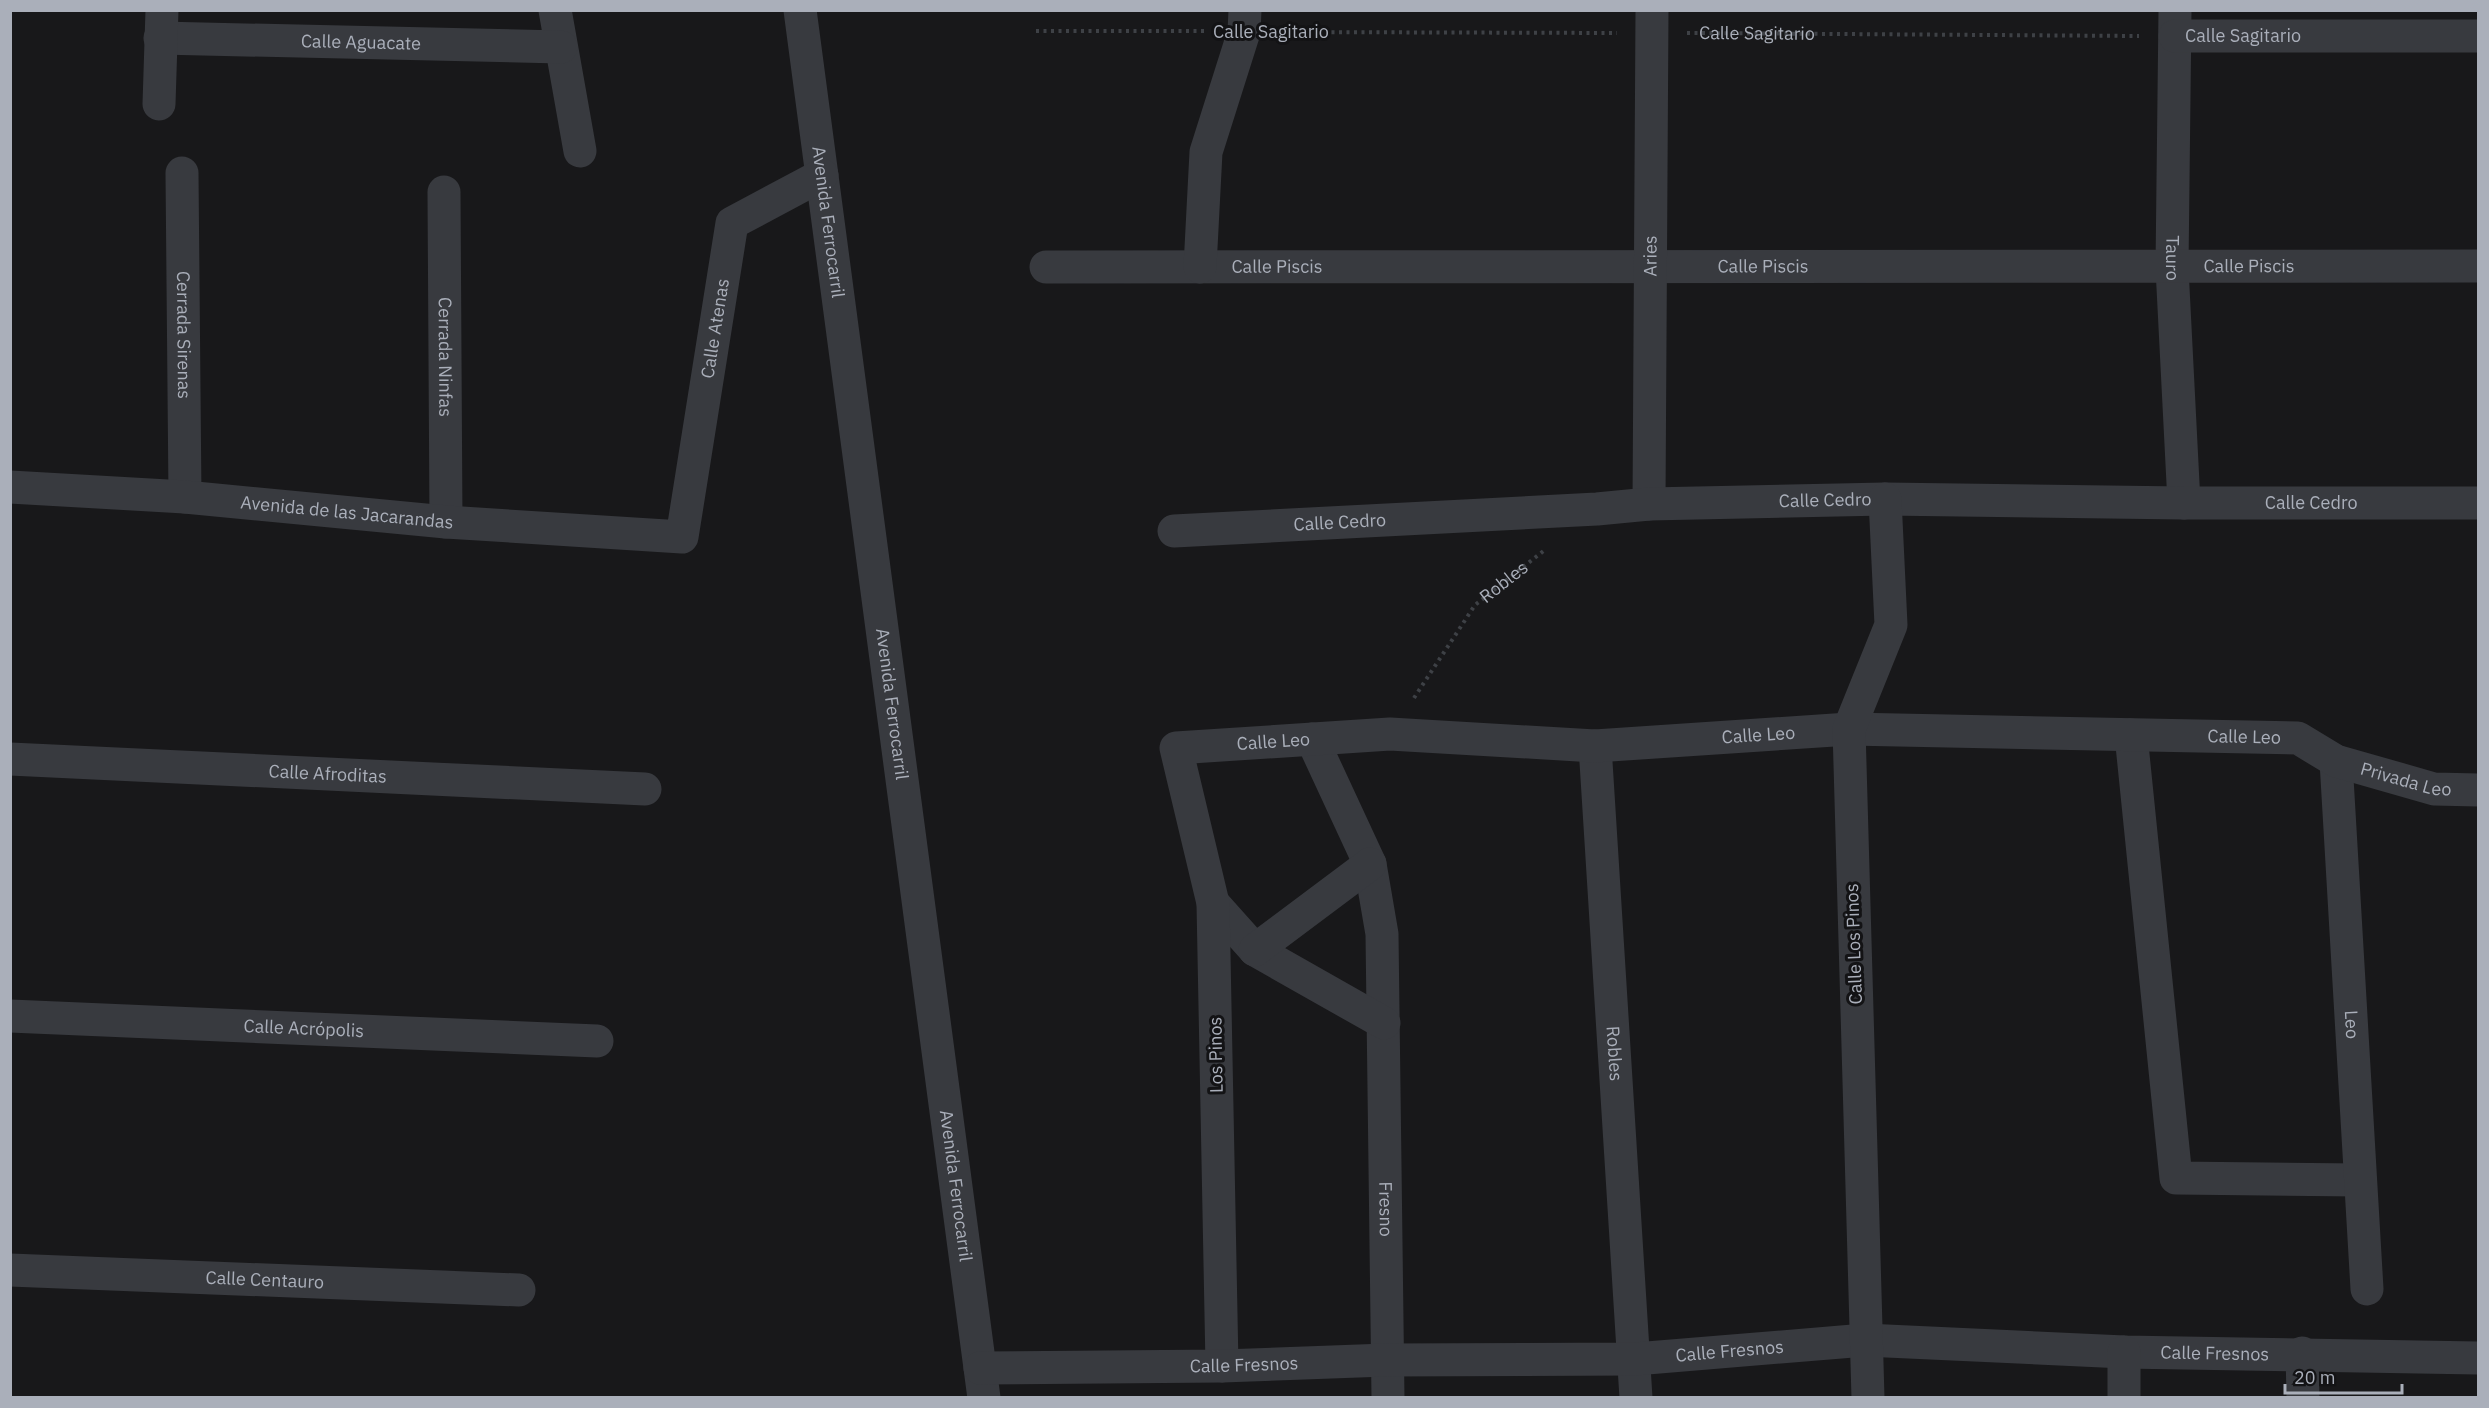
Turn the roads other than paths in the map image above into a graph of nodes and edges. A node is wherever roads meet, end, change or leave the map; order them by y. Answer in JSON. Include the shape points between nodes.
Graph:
{"nodes":[{"id":1,"x":555,"y":10,"type":"edge"},
{"id":2,"x":800,"y":10,"type":"edge"},
{"id":3,"x":1244,"y":21,"type":"edge"},
{"id":4,"x":1652,"y":22,"type":"edge"},
{"id":5,"x":2175,"y":23,"type":"edge"},
{"id":6,"x":161,"y":24,"type":"edge"},
{"id":7,"x":2478,"y":36,"type":"edge"},
{"id":8,"x":561,"y":47,"type":"junction"},
{"id":9,"x":159,"y":104,"type":"dead end"},
{"id":10,"x":580,"y":151,"type":"dead end"},
{"id":11,"x":182,"y":173,"type":"dead end"},
{"id":12,"x":822,"y":175,"type":"junction"},
{"id":13,"x":444,"y":192,"type":"dead end"},
{"id":14,"x":1651,"y":266,"type":"junction"},
{"id":15,"x":2478,"y":266,"type":"edge"},
{"id":16,"x":1046,"y":267,"type":"dead end"},
{"id":17,"x":1200,"y":267,"type":"junction"},
{"id":18,"x":2172,"y":268,"type":"junction"},
{"id":19,"x":10,"y":487,"type":"edge"},
{"id":20,"x":185,"y":497,"type":"junction"},
{"id":21,"x":1885,"y":499,"type":"junction"},
{"id":22,"x":2184,"y":503,"type":"junction"},
{"id":23,"x":2478,"y":503,"type":"edge"},
{"id":24,"x":1649,"y":504,"type":"junction"},
{"id":25,"x":446,"y":522,"type":"junction"},
{"id":26,"x":1174,"y":531,"type":"dead end"},
{"id":27,"x":682,"y":537,"type":"joint"},
{"id":28,"x":1849,"y":729,"type":"junction"},
{"id":29,"x":2131,"y":735,"type":"junction"},
{"id":30,"x":1312,"y":739,"type":"junction"},
{"id":31,"x":1595,"y":746,"type":"junction"},
{"id":32,"x":1176,"y":748,"type":"joint"},
{"id":33,"x":10,"y":759,"type":"edge"},
{"id":34,"x":2336,"y":761,"type":"junction"},
{"id":35,"x":645,"y":789,"type":"dead end"},
{"id":36,"x":2478,"y":790,"type":"edge"},
{"id":37,"x":1370,"y":864,"type":"junction"},
{"id":38,"x":1213,"y":903,"type":"junction"},
{"id":39,"x":1255,"y":950,"type":"junction"},
{"id":40,"x":10,"y":1016,"type":"edge"},
{"id":41,"x":1384,"y":1023,"type":"junction"},
{"id":42,"x":597,"y":1041,"type":"dead end"},
{"id":43,"x":2360,"y":1180,"type":"junction"},
{"id":44,"x":10,"y":1270,"type":"edge"},
{"id":45,"x":2367,"y":1289,"type":"dead end"},
{"id":46,"x":519,"y":1290,"type":"dead end"},
{"id":47,"x":1865,"y":1340,"type":"junction"},
{"id":48,"x":2124,"y":1352,"type":"junction"},
{"id":49,"x":2302,"y":1353,"type":"junction"},
{"id":50,"x":2478,"y":1358,"type":"edge"},
{"id":51,"x":1635,"y":1359,"type":"junction"},
{"id":52,"x":1386,"y":1360,"type":"junction"},
{"id":53,"x":1222,"y":1366,"type":"junction"},
{"id":54,"x":982,"y":1383,"type":"edge"},
{"id":55,"x":1388,"y":1398,"type":"edge"},
{"id":56,"x":1636,"y":1398,"type":"edge"},
{"id":57,"x":1868,"y":1398,"type":"edge"},
{"id":58,"x":2124,"y":1398,"type":"edge"},
{"id":59,"x":2303,"y":1398,"type":"edge"}],
"edges":[{"from":1,"to":8,"type":"street"},
{"from":2,"to":12,"type":"street","name":"Avenida Ferrocarril"},
{"from":3,"to":17,"type":"street","via":[[1206,152]]},
{"from":4,"to":14,"type":"street","name":"Aries"},
{"from":5,"to":7,"type":"street","name":"Calle Sagitario"},
{"from":5,"to":18,"type":"street","name":"Tauro"},
{"from":6,"to":8,"type":"street","name":"Calle Aguacate"},
{"from":6,"to":9,"type":"street"},
{"from":8,"to":10,"type":"street"},
{"from":11,"to":20,"type":"street","name":"Cerrada Sirenas"},
{"from":12,"to":27,"type":"street","name":"Calle Atenas","via":[[732,223]]},
{"from":12,"to":54,"type":"street","name":"Avenida Ferrocarril"},
{"from":13,"to":25,"type":"street","name":"Cerrada Ninfas"},
{"from":14,"to":17,"type":"street","name":"Calle Piscis"},
{"from":14,"to":18,"type":"street","name":"Calle Piscis"},
{"from":14,"to":24,"type":"street","name":"Aries"},
{"from":15,"to":18,"type":"street","name":"Calle Piscis"},
{"from":16,"to":17,"type":"street","name":"Calle Piscis"},
{"from":18,"to":22,"type":"street","name":"Tauro"},
{"from":19,"to":20,"type":"street","name":"Avenida de las Jacarandas"},
{"from":20,"to":25,"type":"street","name":"Avenida de las Jacarandas"},
{"from":21,"to":22,"type":"street","name":"Calle Cedro"},
{"from":21,"to":24,"type":"street","name":"Calle Cedro"},
{"from":21,"to":28,"type":"street","name":"Calle Los Pinos","via":[[1891,625]]},
{"from":22,"to":23,"type":"street","name":"Calle Cedro"},
{"from":24,"to":26,"type":"street","name":"Calle Cedro"},
{"from":25,"to":27,"type":"street","name":"Avenida de las Jacarandas"},
{"from":28,"to":29,"type":"street","name":"Calle Leo"},
{"from":28,"to":31,"type":"street","name":"Calle Leo"},
{"from":28,"to":47,"type":"street","name":"Calle Los Pinos"},
{"from":29,"to":34,"type":"street","name":"Calle Leo","via":[[2298,738]]},
{"from":29,"to":43,"type":"street","via":[[2176,1178]]},
{"from":30,"to":31,"type":"street","name":"Calle Leo","via":[[1390,734]]},
{"from":30,"to":32,"type":"street","name":"Calle Leo"},
{"from":30,"to":37,"type":"street","name":"Fresno"},
{"from":31,"to":51,"type":"street","name":"Robles"},
{"from":32,"to":38,"type":"street","name":"Los Pinos"},
{"from":33,"to":35,"type":"street","name":"Calle Afroditas"},
{"from":34,"to":36,"type":"street","name":"Privada Leo","via":[[2434,789]]},
{"from":34,"to":43,"type":"street","name":"Leo"},
{"from":37,"to":39,"type":"street"},
{"from":37,"to":41,"type":"street","name":"Fresno","via":[[1382,934]]},
{"from":38,"to":39,"type":"street"},
{"from":38,"to":53,"type":"street","name":"Los Pinos"},
{"from":39,"to":41,"type":"street"},
{"from":40,"to":42,"type":"street","name":"Calle Acrópolis"},
{"from":41,"to":52,"type":"street","name":"Fresno"},
{"from":43,"to":45,"type":"street","name":"Leo"},
{"from":44,"to":46,"type":"street","name":"Calle Centauro"},
{"from":47,"to":48,"type":"street","name":"Calle Fresnos"},
{"from":47,"to":51,"type":"street","name":"Calle Fresnos"},
{"from":47,"to":57,"type":"street","name":"Calle Los Pinos"},
{"from":48,"to":49,"type":"street","name":"Calle Fresnos"},
{"from":48,"to":58,"type":"street"},
{"from":49,"to":50,"type":"street","name":"Calle Fresnos"},
{"from":49,"to":59,"type":"street"},
{"from":51,"to":52,"type":"street","name":"Calle Fresnos"},
{"from":51,"to":56,"type":"street","name":"Robles"},
{"from":52,"to":53,"type":"street","name":"Calle Fresnos"},
{"from":52,"to":55,"type":"street","name":"Fresno"},
{"from":53,"to":54,"type":"street","name":"Calle Fresnos"}]}
